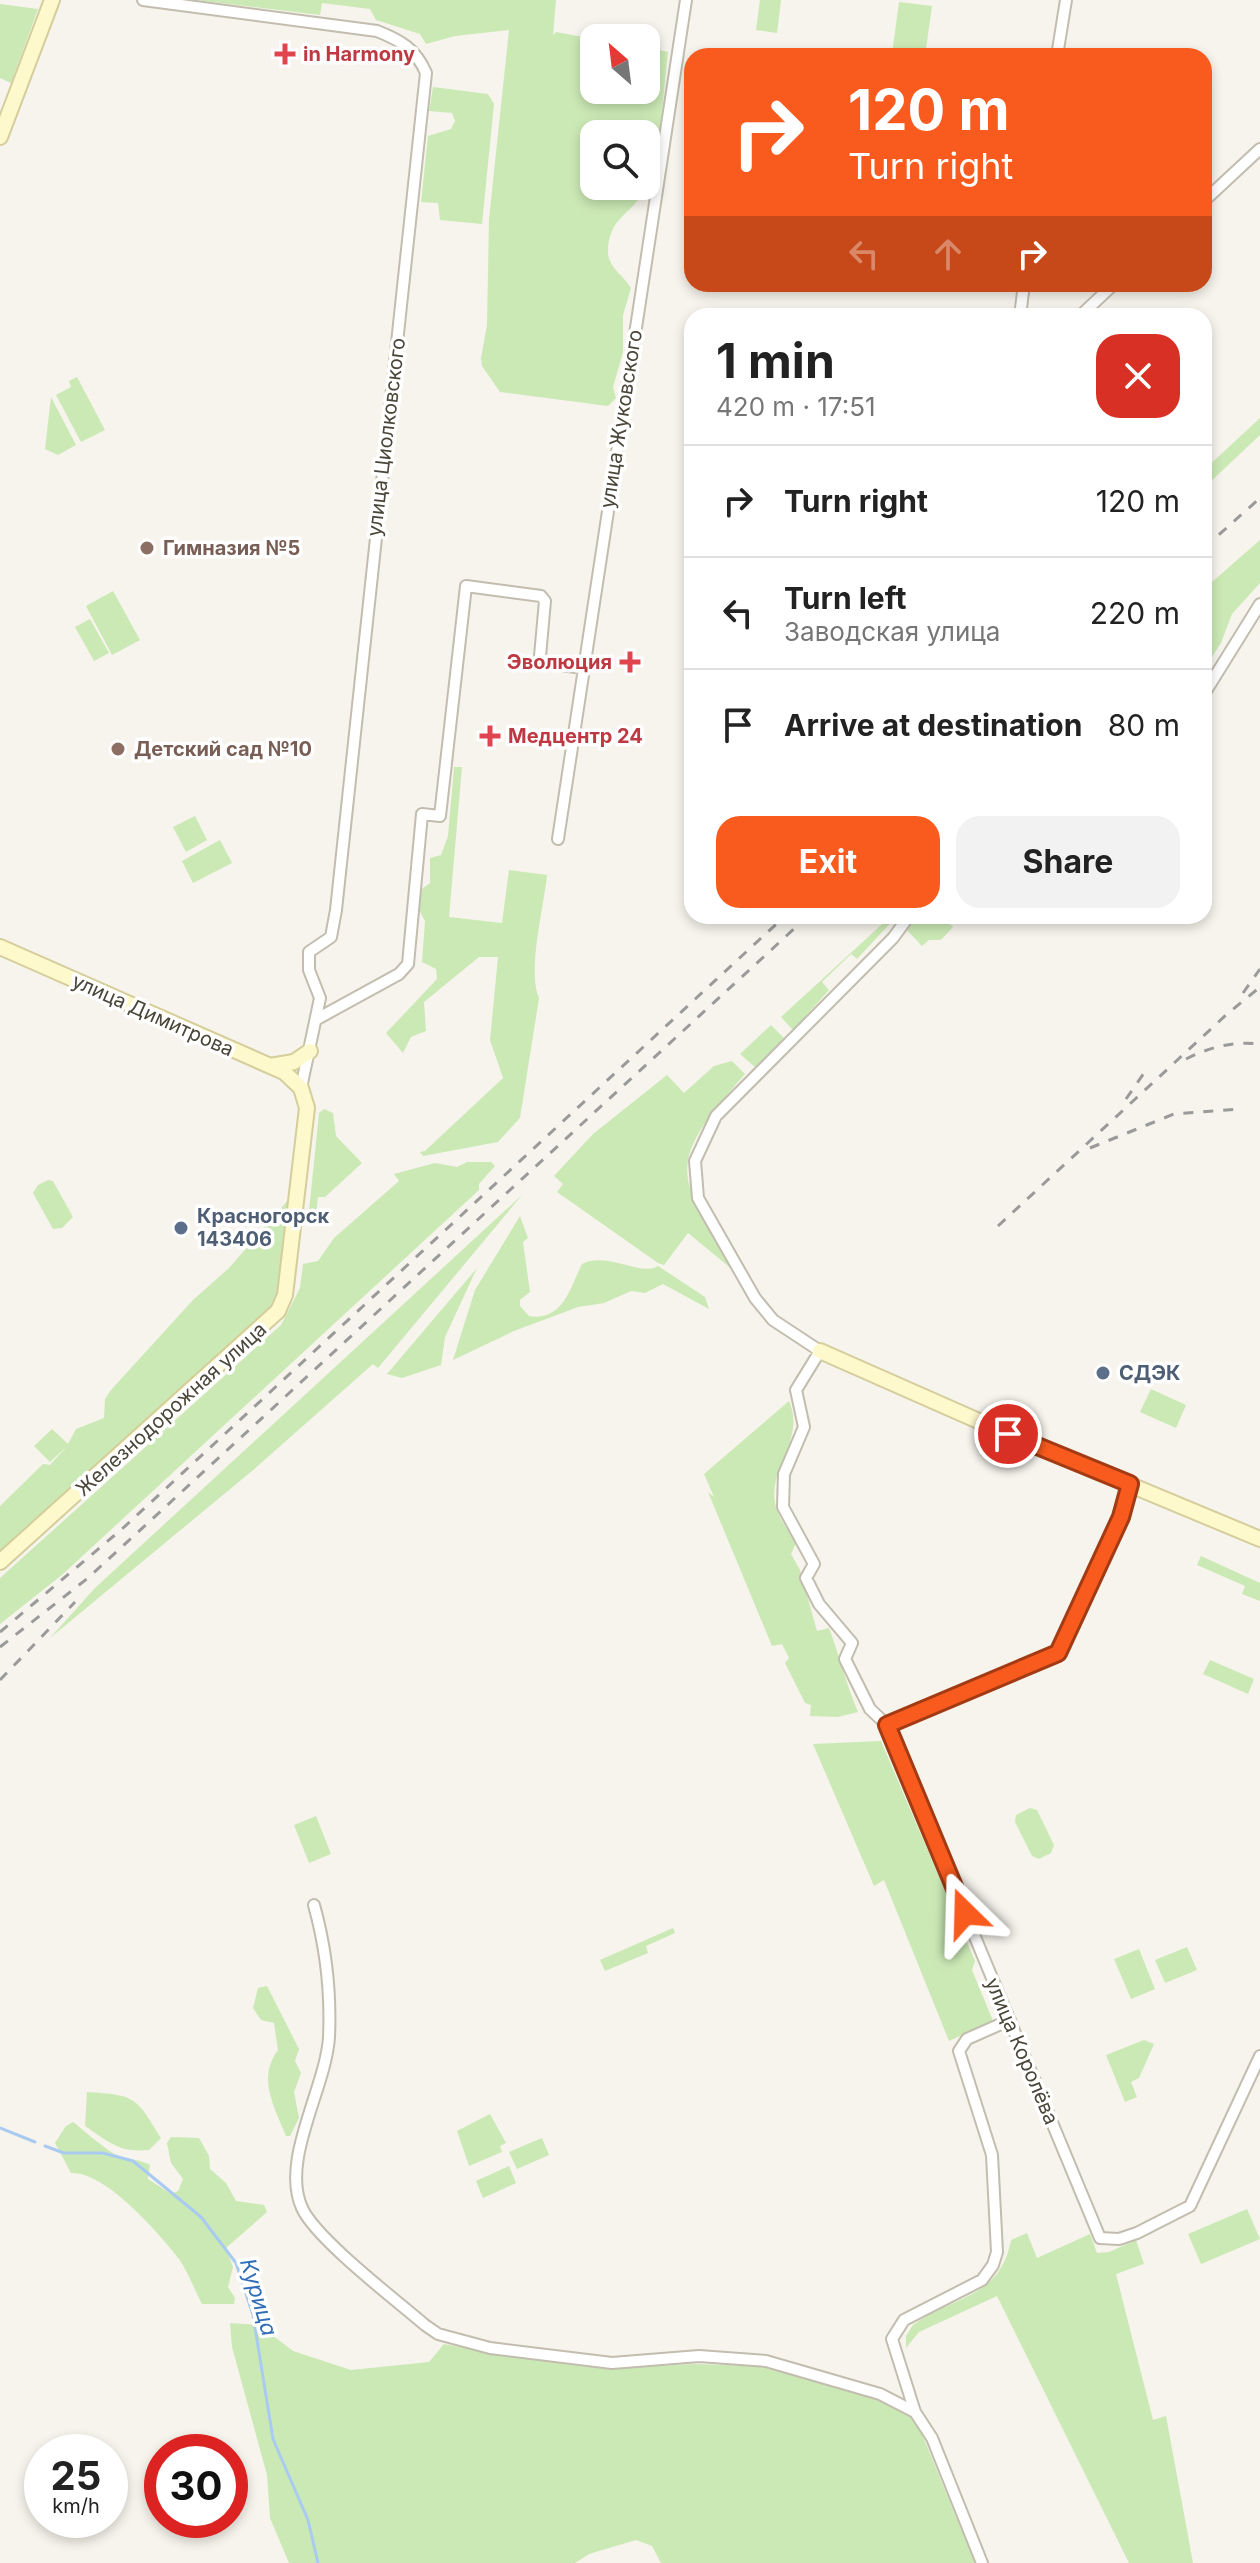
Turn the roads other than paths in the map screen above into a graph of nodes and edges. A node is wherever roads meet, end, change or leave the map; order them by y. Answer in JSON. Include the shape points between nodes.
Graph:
{"nodes":[{"id":1,"x":42,"y":0,"type":"edge"},
{"id":2,"x":52,"y":0,"type":"edge"},
{"id":3,"x":143,"y":0,"type":"edge"},
{"id":4,"x":686,"y":0,"type":"edge"},
{"id":5,"x":1066,"y":0,"type":"edge"},
{"id":6,"x":45,"y":17,"type":"junction"},
{"id":7,"x":1058,"y":48,"type":"edge"},
{"id":8,"x":0,"y":137,"type":"edge"},
{"id":9,"x":1260,"y":149,"type":"edge"},
{"id":10,"x":1212,"y":194,"type":"edge"},
{"id":11,"x":1106,"y":292,"type":"edge"},
{"id":12,"x":1088,"y":308,"type":"edge"},
{"id":13,"x":1260,"y":604,"type":"edge"},
{"id":14,"x":583,"y":668,"type":"junction"},
{"id":15,"x":1212,"y":681,"type":"edge"},
{"id":16,"x":558,"y":839,"type":"dead end"},
{"id":17,"x":903,"y":924,"type":"edge"},
{"id":18,"x":0,"y":947,"type":"edge"},
{"id":19,"x":317,"y":1019,"type":"junction"},
{"id":20,"x":310,"y":1051,"type":"junction"},
{"id":21,"x":270,"y":1066,"type":"junction"},
{"id":22,"x":301,"y":1088,"type":"junction"},
{"id":23,"x":820,"y":1351,"type":"junction"},
{"id":24,"x":1130,"y":1484,"type":"junction"},
{"id":25,"x":1260,"y":1539,"type":"edge"},
{"id":26,"x":0,"y":1562,"type":"edge"},
{"id":27,"x":887,"y":1725,"type":"junction"},
{"id":28,"x":314,"y":1905,"type":"dead end"},
{"id":29,"x":1010,"y":2020,"type":"junction"},
{"id":30,"x":1260,"y":2056,"type":"edge"},
{"id":31,"x":915,"y":2412,"type":"junction"},
{"id":32,"x":982,"y":2563,"type":"edge"}],
"edges":[{"from":1,"to":6,"type":"street"},
{"from":2,"to":6,"type":"street"},
{"from":3,"to":19,"type":"street","name":"улица Циолковского","via":[[377,31],[414,52],[426,73],[333,932],[309,952],[308,960],[319,989]]},
{"from":4,"to":14,"type":"street","name":"улица Жуковского"},
{"from":5,"to":7,"type":"street"},
{"from":6,"to":8,"type":"street"},
{"from":9,"to":10,"type":"street"},
{"from":11,"to":12,"type":"street"},
{"from":13,"to":15,"type":"street"},
{"from":14,"to":16,"type":"street","name":"улица Жуковского"},
{"from":14,"to":19,"type":"street","via":[[547,663],[540,656],[545,601],[541,596],[466,586],[440,816],[422,814],[408,964]]},
{"from":17,"to":23,"type":"street","via":[[716,1116],[695,1161],[698,1198],[755,1298],[773,1320]]},
{"from":18,"to":21,"type":"street","name":"улица Димитрова"},
{"from":19,"to":20,"type":"street","name":"улица Циолковского"},
{"from":20,"to":21,"type":"street","via":[[294,1062]]},
{"from":20,"to":22,"type":"street","name":"улица Циолковского"},
{"from":21,"to":22,"type":"street","name":"улица Димитрова"},
{"from":22,"to":26,"type":"street","name":"Железнодорожная улица","via":[[307,1108],[287,1281],[278,1311]]},
{"from":23,"to":24,"type":"street"},
{"from":23,"to":27,"type":"street","name":"улица Королёва","via":[[796,1390],[804,1427],[784,1474],[783,1507],[814,1564],[806,1578],[819,1604],[852,1643],[845,1659],[870,1709]]},
{"from":24,"to":25,"type":"street"},
{"from":24,"to":27,"type":"street","via":[[1121,1517],[1058,1653]]},
{"from":27,"to":29,"type":"street","name":"улица Королёва"},
{"from":28,"to":31,"type":"street","via":[[326,1947],[329,2038],[296,2169],[297,2192],[318,2230],[425,2325],[438,2334],[490,2348],[612,2363],[699,2356],[766,2361],[880,2394]]},
{"from":29,"to":30,"type":"street","name":"улица Королёва","via":[[1100,2238],[1137,2233],[1190,2206]]},
{"from":29,"to":31,"type":"street","via":[[967,2039],[959,2051],[992,2155],[997,2252],[982,2280],[896,2329],[893,2349]]},
{"from":31,"to":32,"type":"street","via":[[932,2438]]}]}
